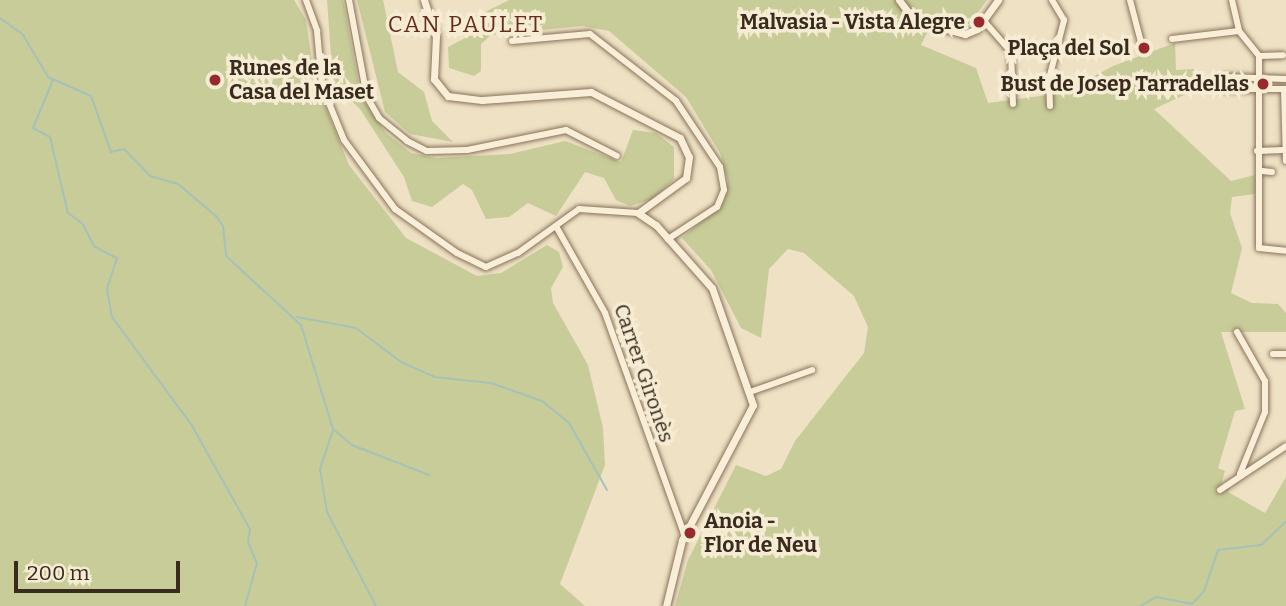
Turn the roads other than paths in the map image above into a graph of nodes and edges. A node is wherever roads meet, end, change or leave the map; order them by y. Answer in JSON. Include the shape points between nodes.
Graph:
{"nodes":[{"id":1,"x":306,"y":0,"type":"edge"},
{"id":2,"x":349,"y":0,"type":"edge"},
{"id":3,"x":424,"y":0,"type":"edge"},
{"id":4,"x":900,"y":0,"type":"edge"},
{"id":5,"x":998,"y":0,"type":"edge"},
{"id":6,"x":1052,"y":0,"type":"edge"},
{"id":7,"x":1130,"y":0,"type":"edge"},
{"id":8,"x":1232,"y":0,"type":"edge"},
{"id":9,"x":984,"y":21,"type":"junction"},
{"id":10,"x":1239,"y":31,"type":"junction"},
{"id":11,"x":1172,"y":39,"type":"dead end"},
{"id":12,"x":512,"y":41,"type":"dead end"},
{"id":13,"x":1143,"y":50,"type":"dead end"},
{"id":14,"x":1283,"y":55,"type":"dead end"},
{"id":15,"x":1259,"y":56,"type":"junction"},
{"id":16,"x":1259,"y":78,"type":"junction"},
{"id":17,"x":1286,"y":79,"type":"edge"},
{"id":18,"x":1185,"y":86,"type":"dead end"},
{"id":19,"x":1218,"y":86,"type":"junction"},
{"id":20,"x":1259,"y":89,"type":"junction"},
{"id":21,"x":1285,"y":89,"type":"edge"},
{"id":22,"x":1013,"y":104,"type":"dead end"},
{"id":23,"x":1050,"y":106,"type":"dead end"},
{"id":24,"x":1283,"y":150,"type":"junction"},
{"id":25,"x":1256,"y":151,"type":"junction"},
{"id":26,"x":617,"y":156,"type":"dead end"},
{"id":27,"x":1286,"y":161,"type":"edge"},
{"id":28,"x":1262,"y":172,"type":"junction"},
{"id":29,"x":1272,"y":172,"type":"dead end"},
{"id":30,"x":655,"y":204,"type":"junction"},
{"id":31,"x":638,"y":213,"type":"junction"},
{"id":32,"x":656,"y":225,"type":"junction"},
{"id":33,"x":557,"y":228,"type":"junction"},
{"id":34,"x":668,"y":239,"type":"junction"},
{"id":35,"x":1286,"y":251,"type":"edge"},
{"id":36,"x":1237,"y":332,"type":"dead end"},
{"id":37,"x":1273,"y":354,"type":"dead end"},
{"id":38,"x":1286,"y":354,"type":"edge"},
{"id":39,"x":812,"y":370,"type":"dead end"},
{"id":40,"x":750,"y":392,"type":"junction"},
{"id":41,"x":1286,"y":446,"type":"edge"},
{"id":42,"x":1240,"y":474,"type":"junction"},
{"id":43,"x":1220,"y":490,"type":"dead end"},
{"id":44,"x":685,"y":536,"type":"junction"},
{"id":45,"x":666,"y":606,"type":"edge"}],
"edges":[{"from":1,"to":33,"type":"street","via":[[317,31],[326,99],[344,140],[395,209],[486,267]]},
{"from":2,"to":26,"type":"street","via":[[368,97],[379,118],[407,141],[427,152],[467,150],[566,130]]},
{"from":3,"to":30,"type":"street","via":[[436,36],[434,79],[448,96],[482,100],[591,92],[680,138],[689,157],[686,178]]},
{"from":4,"to":9,"type":"street","via":[[914,20],[960,34],[973,32]]},
{"from":5,"to":9,"type":"street"},
{"from":6,"to":23,"type":"street","via":[[1063,20],[1049,79]]},
{"from":7,"to":13,"type":"street"},
{"from":8,"to":10,"type":"street"},
{"from":9,"to":22,"type":"street","via":[[1011,52]]},
{"from":10,"to":11,"type":"street"},
{"from":10,"to":15,"type":"street"},
{"from":12,"to":34,"type":"street","via":[[590,34],[676,100],[720,167],[724,190],[717,207]]},
{"from":14,"to":15,"type":"street"},
{"from":15,"to":16,"type":"street"},
{"from":16,"to":17,"type":"street"},
{"from":16,"to":19,"type":"street","via":[[1222,77]]},
{"from":16,"to":20,"type":"street"},
{"from":18,"to":19,"type":"street"},
{"from":19,"to":20,"type":"street"},
{"from":20,"to":21,"type":"street"},
{"from":20,"to":25,"type":"street"},
{"from":21,"to":24,"type":"street"},
{"from":24,"to":25,"type":"street"},
{"from":24,"to":27,"type":"street"},
{"from":25,"to":28,"type":"street"},
{"from":28,"to":29,"type":"street"},
{"from":28,"to":35,"type":"street","via":[[1259,248]]},
{"from":30,"to":31,"type":"street"},
{"from":30,"to":32,"type":"street"},
{"from":31,"to":32,"type":"street"},
{"from":31,"to":33,"type":"street","via":[[579,209]]},
{"from":32,"to":34,"type":"street"},
{"from":33,"to":44,"type":"street","name":"Carrer Gironès","via":[[605,313]]},
{"from":34,"to":40,"type":"street","via":[[712,288]]},
{"from":36,"to":42,"type":"street","via":[[1265,381],[1265,412]]},
{"from":37,"to":38,"type":"street"},
{"from":39,"to":40,"type":"street"},
{"from":40,"to":44,"type":"street","via":[[749,421]]},
{"from":41,"to":42,"type":"street"},
{"from":42,"to":43,"type":"street"},
{"from":44,"to":45,"type":"street"}]}
